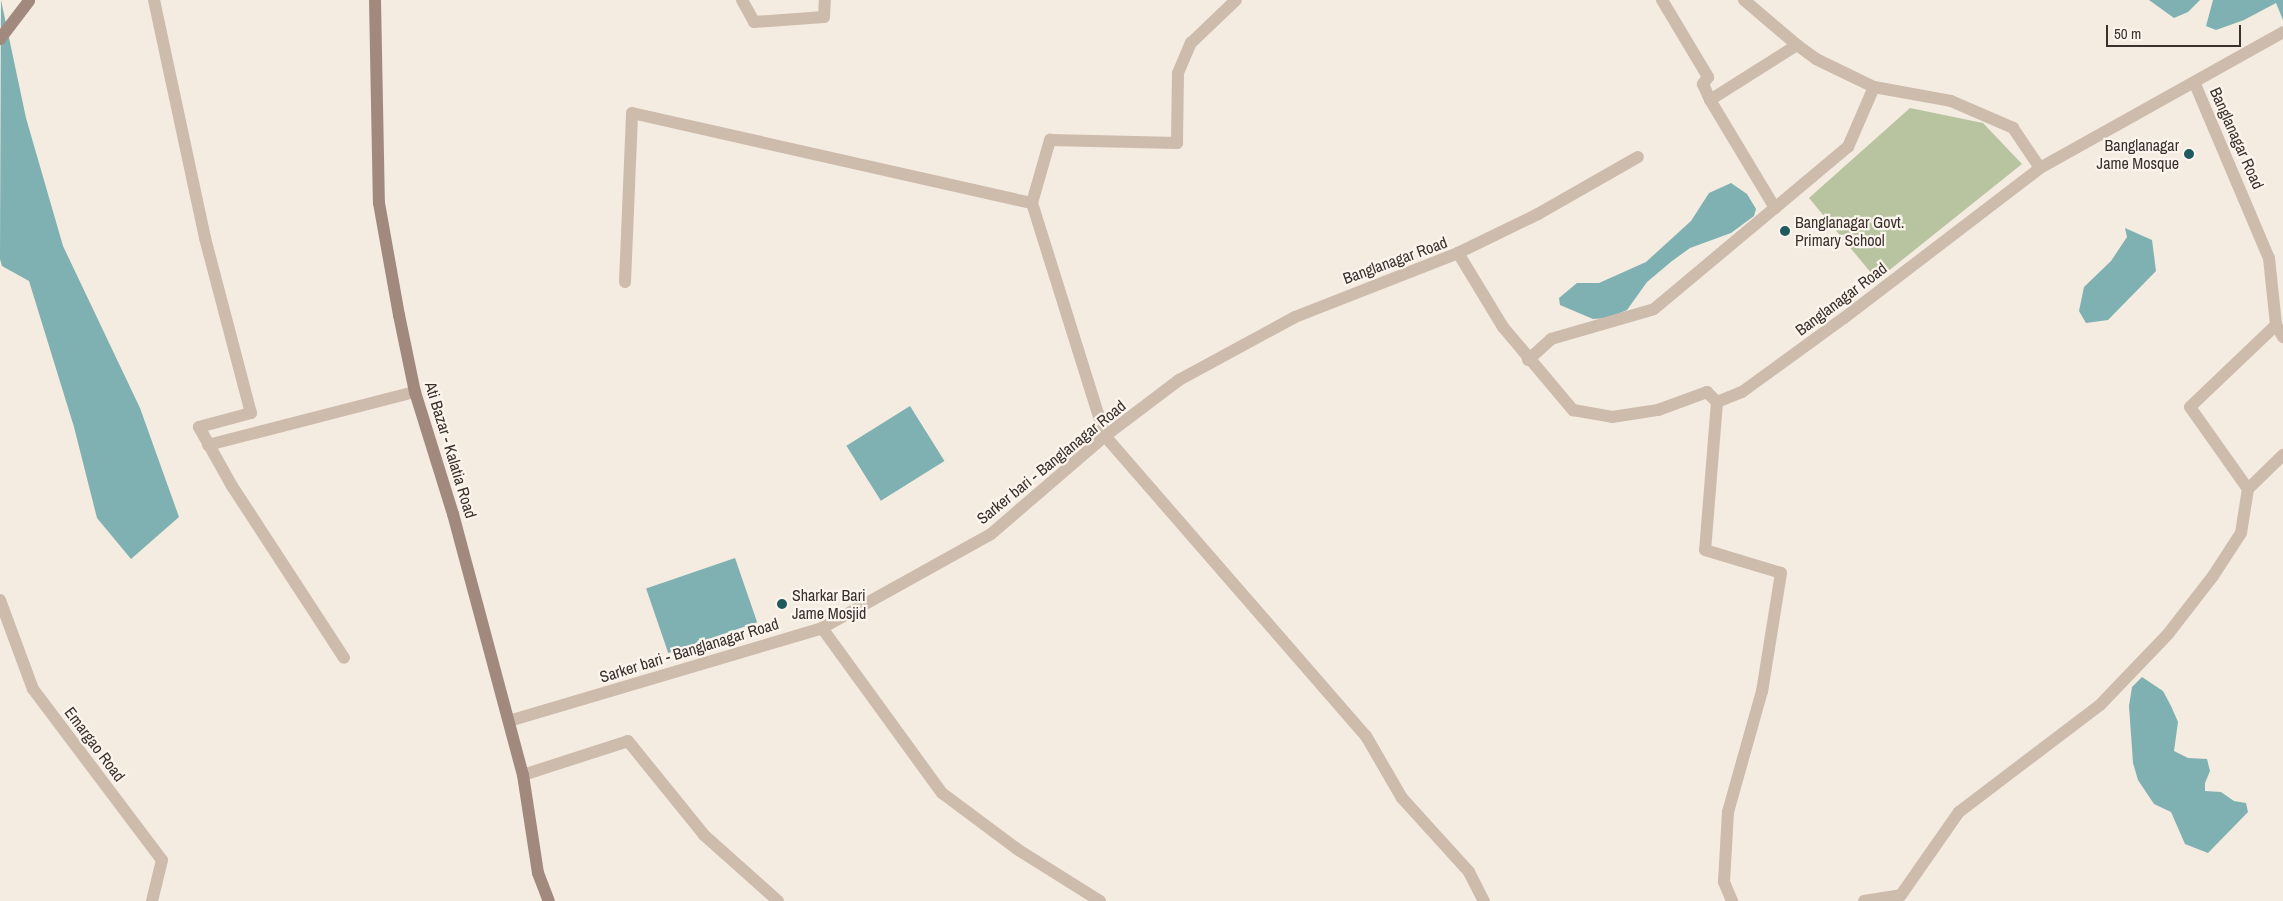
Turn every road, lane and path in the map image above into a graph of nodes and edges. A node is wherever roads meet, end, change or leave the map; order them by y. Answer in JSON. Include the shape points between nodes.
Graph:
{"nodes":[{"id":1,"x":33,"y":0,"type":"edge"},
{"id":2,"x":154,"y":0,"type":"edge"},
{"id":3,"x":374,"y":0,"type":"edge"},
{"id":4,"x":742,"y":0,"type":"edge"},
{"id":5,"x":825,"y":0,"type":"edge"},
{"id":6,"x":1236,"y":0,"type":"edge"},
{"id":7,"x":1662,"y":0,"type":"edge"},
{"id":8,"x":1744,"y":0,"type":"edge"},
{"id":9,"x":2283,"y":32,"type":"edge"},
{"id":10,"x":0,"y":39,"type":"edge"},
{"id":11,"x":1797,"y":45,"type":"junction"},
{"id":12,"x":2195,"y":84,"type":"junction"},
{"id":13,"x":1874,"y":87,"type":"junction"},
{"id":14,"x":1710,"y":100,"type":"junction"},
{"id":15,"x":1638,"y":157,"type":"dead end"},
{"id":16,"x":2040,"y":168,"type":"junction"},
{"id":17,"x":1032,"y":203,"type":"junction"},
{"id":18,"x":1775,"y":208,"type":"junction"},
{"id":19,"x":1458,"y":252,"type":"junction"},
{"id":20,"x":626,"y":282,"type":"dead end"},
{"id":21,"x":1295,"y":317,"type":"joint"},
{"id":22,"x":2276,"y":324,"type":"junction"},
{"id":23,"x":2283,"y":337,"type":"edge"},
{"id":24,"x":1528,"y":360,"type":"junction"},
{"id":25,"x":415,"y":392,"type":"junction"},
{"id":26,"x":1717,"y":402,"type":"junction"},
{"id":27,"x":1105,"y":436,"type":"junction"},
{"id":28,"x":208,"y":444,"type":"junction"},
{"id":29,"x":2283,"y":455,"type":"edge"},
{"id":30,"x":2248,"y":489,"type":"junction"},
{"id":31,"x":0,"y":600,"type":"edge"},
{"id":32,"x":822,"y":628,"type":"junction"},
{"id":33,"x":344,"y":658,"type":"dead end"},
{"id":34,"x":509,"y":721,"type":"junction"},
{"id":35,"x":523,"y":775,"type":"junction"},
{"id":36,"x":152,"y":901,"type":"edge"},
{"id":37,"x":549,"y":901,"type":"edge"},
{"id":38,"x":778,"y":901,"type":"edge"},
{"id":39,"x":1100,"y":901,"type":"edge"},
{"id":40,"x":1484,"y":901,"type":"edge"},
{"id":41,"x":1732,"y":901,"type":"edge"},
{"id":42,"x":1864,"y":901,"type":"edge"}],
"edges":[{"from":1,"to":10,"type":"main road"},
{"from":2,"to":28,"type":"street","via":[[205,238],[251,413],[199,427]]},
{"from":3,"to":25,"type":"main road","name":"Ati Bazar - Kalatia Road","via":[[380,117],[379,203]]},
{"from":4,"to":5,"type":"street","via":[[754,22],[824,17]]},
{"from":6,"to":17,"type":"street","via":[[1191,43],[1178,73],[1177,143],[1050,140]]},
{"from":7,"to":14,"type":"street","via":[[1708,77],[1703,84]]},
{"from":8,"to":11,"type":"street"},
{"from":9,"to":12,"type":"street"},
{"from":11,"to":13,"type":"street","via":[[1816,59]]},
{"from":11,"to":14,"type":"street"},
{"from":12,"to":16,"type":"street","name":"Banglanagar Road"},
{"from":12,"to":22,"type":"street","name":"Banglanagar Road","via":[[2269,258]]},
{"from":13,"to":16,"type":"street","via":[[1950,101],[2013,128]]},
{"from":13,"to":18,"type":"street","via":[[1848,147]]},
{"from":14,"to":18,"type":"street"},
{"from":15,"to":19,"type":"street","via":[[1538,214]]},
{"from":16,"to":26,"type":"street","name":"Banglanagar Road","via":[[1828,330],[1742,392]]},
{"from":17,"to":20,"type":"street","via":[[632,113]]},
{"from":17,"to":27,"type":"street"},
{"from":18,"to":24,"type":"street","via":[[1654,309],[1551,339]]},
{"from":19,"to":21,"type":"street","name":"Banglanagar Road"},
{"from":19,"to":24,"type":"street","name":"Banglanagar Road","via":[[1503,327]]},
{"from":21,"to":27,"type":"street","name":"Sarker bari - Banglanagar Road","via":[[1179,380]]},
{"from":22,"to":23,"type":"street","name":"Banglanagar Road"},
{"from":22,"to":30,"type":"street","via":[[2190,407]]},
{"from":24,"to":26,"type":"street","name":"Banglanagar Road","via":[[1573,410],[1612,417],[1658,410],[1707,392]]},
{"from":25,"to":28,"type":"street"},
{"from":25,"to":34,"type":"main road","name":"Ati Bazar - Kalatia Road","via":[[453,514]]},
{"from":26,"to":41,"type":"street","via":[[1704,550],[1781,573],[1762,690],[1728,812],[1724,882]]},
{"from":27,"to":32,"type":"street","name":"Sarker bari - Banglanagar Road","via":[[991,534]]},
{"from":27,"to":40,"type":"street","via":[[1366,736],[1402,798],[1469,872]]},
{"from":28,"to":33,"type":"street","via":[[299,592]]},
{"from":29,"to":30,"type":"street"},
{"from":30,"to":42,"type":"street","via":[[2241,533],[2168,634],[2100,705],[1959,812],[1901,895]]},
{"from":31,"to":36,"type":"street","name":"Emargao Road","via":[[33,689],[162,860]]},
{"from":32,"to":34,"type":"street","name":"Sarker bari - Banglanagar Road"},
{"from":32,"to":39,"type":"street","via":[[942,793],[1017,849]]},
{"from":34,"to":35,"type":"main road","name":"Ati Bazar - Kalatia Road"},
{"from":35,"to":37,"type":"main road","name":"Ati Bazar - Kalatia Road","via":[[538,873]]},
{"from":35,"to":38,"type":"street","via":[[628,741],[704,835]]}]}
